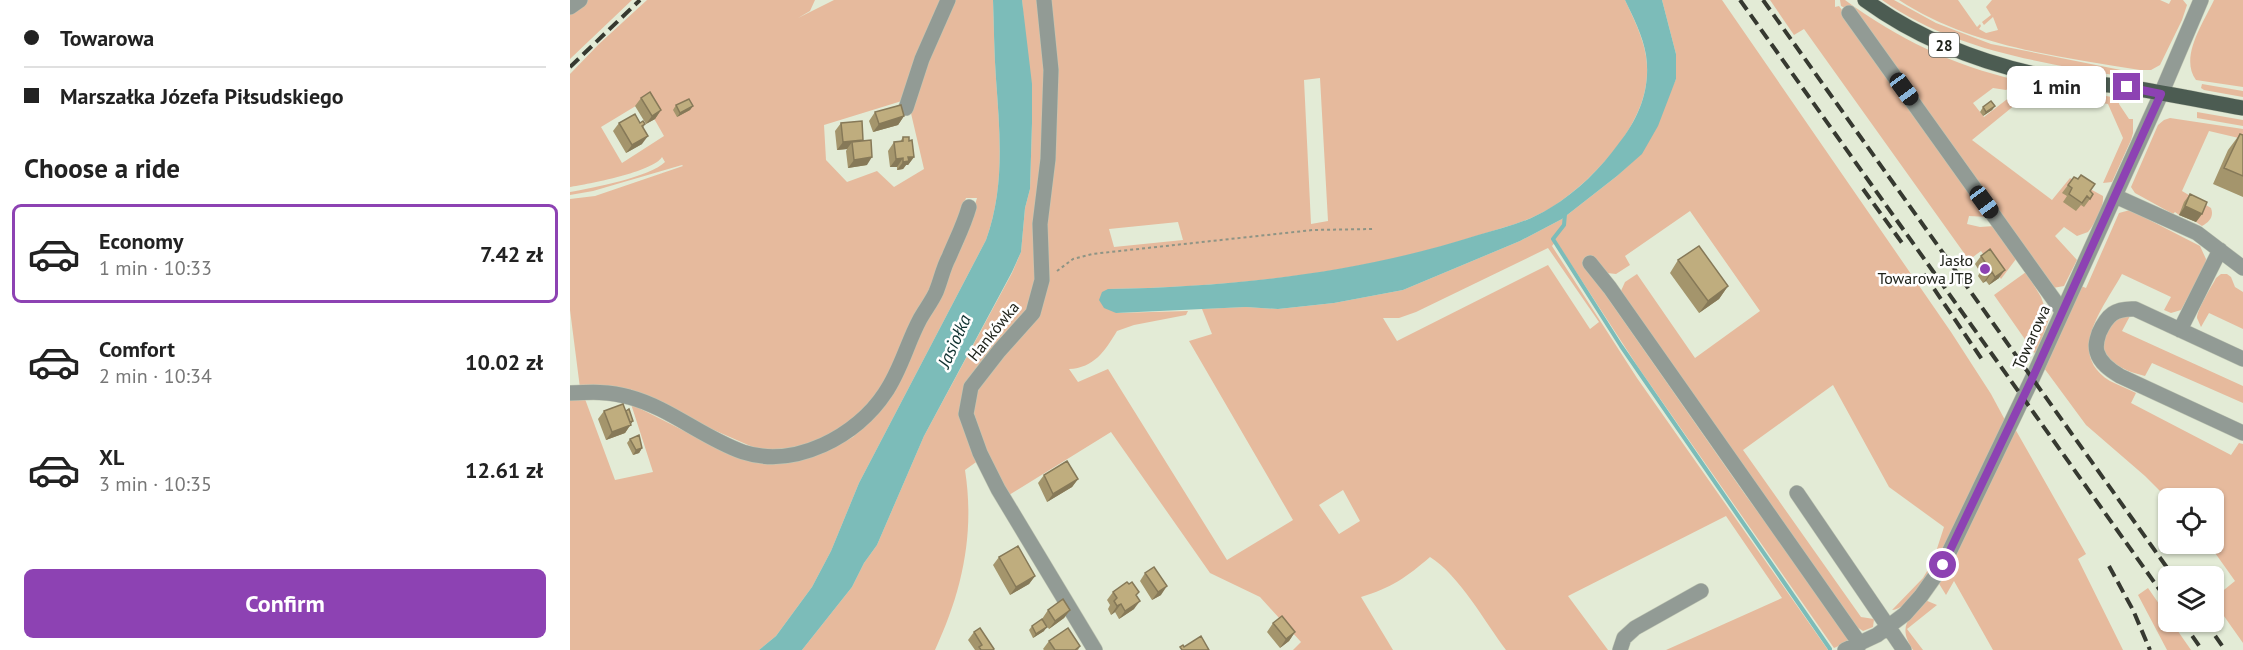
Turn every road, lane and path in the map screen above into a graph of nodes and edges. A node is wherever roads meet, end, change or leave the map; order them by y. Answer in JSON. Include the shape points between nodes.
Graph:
{"nodes":[{"id":1,"x":580,"y":0,"type":"edge"},
{"id":2,"x":948,"y":0,"type":"edge"},
{"id":3,"x":1044,"y":0,"type":"edge"},
{"id":4,"x":1864,"y":0,"type":"edge"},
{"id":5,"x":2201,"y":0,"type":"edge"},
{"id":6,"x":570,"y":7,"type":"edge"},
{"id":7,"x":1850,"y":13,"type":"dead end"},
{"id":8,"x":2161,"y":94,"type":"junction"},
{"id":9,"x":906,"y":108,"type":"dead end"},
{"id":10,"x":2243,"y":108,"type":"edge"},
{"id":11,"x":2115,"y":195,"type":"junction"},
{"id":12,"x":969,"y":207,"type":"dead end"},
{"id":13,"x":1373,"y":229,"type":"dead end"},
{"id":14,"x":2220,"y":250,"type":"junction"},
{"id":15,"x":1590,"y":263,"type":"dead end"},
{"id":16,"x":2243,"y":268,"type":"edge"},
{"id":17,"x":1042,"y":280,"type":"junction"},
{"id":18,"x":2062,"y":310,"type":"junction"},
{"id":19,"x":2180,"y":330,"type":"junction"},
{"id":20,"x":2243,"y":358,"type":"edge"},
{"id":21,"x":570,"y":393,"type":"edge"},
{"id":22,"x":2243,"y":433,"type":"edge"},
{"id":23,"x":1797,"y":493,"type":"dead end"},
{"id":24,"x":1701,"y":591,"type":"dead end"},
{"id":25,"x":1888,"y":628,"type":"junction"},
{"id":26,"x":1860,"y":644,"type":"junction"},
{"id":27,"x":1095,"y":650,"type":"edge"},
{"id":28,"x":1620,"y":650,"type":"edge"},
{"id":29,"x":1845,"y":650,"type":"edge"},
{"id":30,"x":1904,"y":650,"type":"edge"}],
"edges":[{"from":1,"to":6,"type":"street"},
{"from":2,"to":9,"type":"street","via":[[922,58]]},
{"from":3,"to":17,"type":"street","name":"Hankówka","via":[[1051,70],[1048,159],[1040,224]]},
{"from":4,"to":8,"type":"main road","number":"28","via":[[1928,38],[1993,63],[2056,79]]},
{"from":5,"to":8,"type":"street","name":"Towarowa"},
{"from":7,"to":18,"type":"street"},
{"from":8,"to":10,"type":"main road","number":"28"},
{"from":8,"to":11,"type":"street","name":"Towarowa"},
{"from":11,"to":14,"type":"street","via":[[2197,233]]},
{"from":11,"to":18,"type":"street","name":"Towarowa"},
{"from":12,"to":21,"type":"street","via":[[936,293],[886,392],[862,421],[824,445],[796,453],[755,455],[629,397]]},
{"from":13,"to":17,"type":"path","via":[[1313,230],[1092,254],[1073,259]]},
{"from":14,"to":16,"type":"street"},
{"from":14,"to":19,"type":"street"},
{"from":15,"to":26,"type":"street"},
{"from":17,"to":27,"type":"street","name":"Hankówka","via":[[1033,313],[971,387],[966,414],[998,489]]},
{"from":18,"to":25,"type":"street","name":"Towarowa","via":[[1943,565],[1911,608]]},
{"from":19,"to":20,"type":"street"},
{"from":19,"to":22,"type":"street","via":[[2135,309],[2118,310],[2105,319],[2097,353],[2108,369],[2120,376]]},
{"from":23,"to":25,"type":"street"},
{"from":24,"to":28,"type":"street","via":[[1635,628]]},
{"from":25,"to":26,"type":"street","name":"Towarowa"},
{"from":25,"to":30,"type":"street"},
{"from":26,"to":29,"type":"street","name":"Towarowa"}]}
